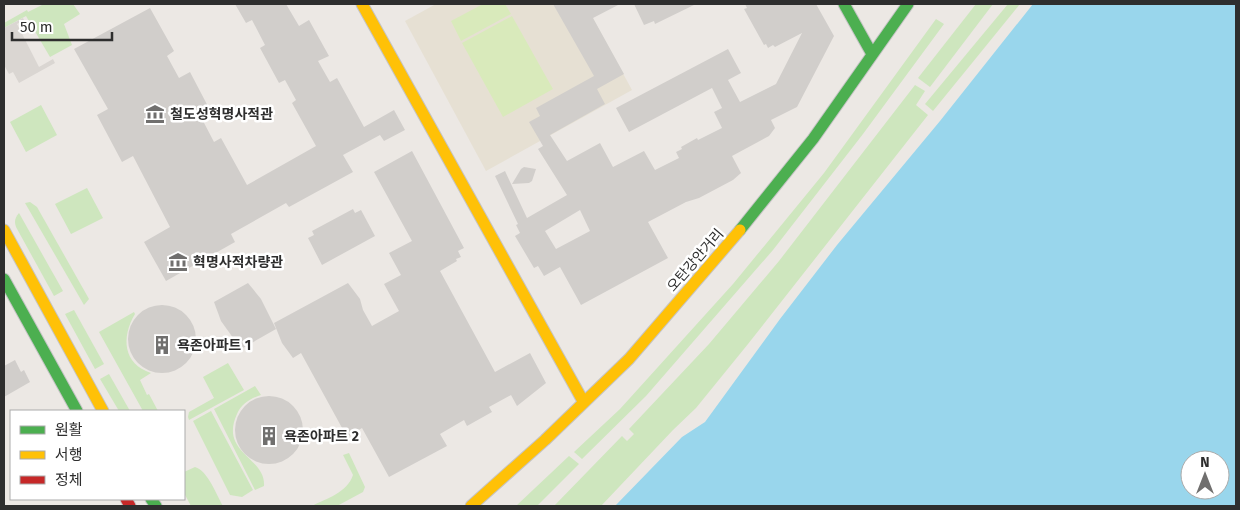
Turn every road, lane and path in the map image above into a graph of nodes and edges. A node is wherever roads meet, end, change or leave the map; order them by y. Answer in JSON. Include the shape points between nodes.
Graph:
{"nodes":[{"id":1,"x":362,"y":4,"type":"edge"},
{"id":2,"x":844,"y":4,"type":"edge"},
{"id":3,"x":908,"y":4,"type":"edge"},
{"id":4,"x":872,"y":54,"type":"junction"},
{"id":5,"x":4,"y":230,"type":"edge"},
{"id":6,"x":4,"y":279,"type":"edge"},
{"id":7,"x":583,"y":402,"type":"junction"},
{"id":8,"x":76,"y":410,"type":"edge"},
{"id":9,"x":102,"y":410,"type":"edge"},
{"id":10,"x":471,"y":506,"type":"edge"}],
"edges":[{"from":1,"to":7,"type":"main road"},
{"from":2,"to":4,"type":"main road"},
{"from":3,"to":4,"type":"main road","name":"오탄강안거리"},
{"from":4,"to":7,"type":"main road","name":"오탄강안거리","via":[[813,138],[731,241],[629,358]]},
{"from":5,"to":9,"type":"main road","via":[[14,257]]},
{"from":6,"to":8,"type":"main road"},
{"from":7,"to":10,"type":"main road","name":"오탄강안거리"}]}
